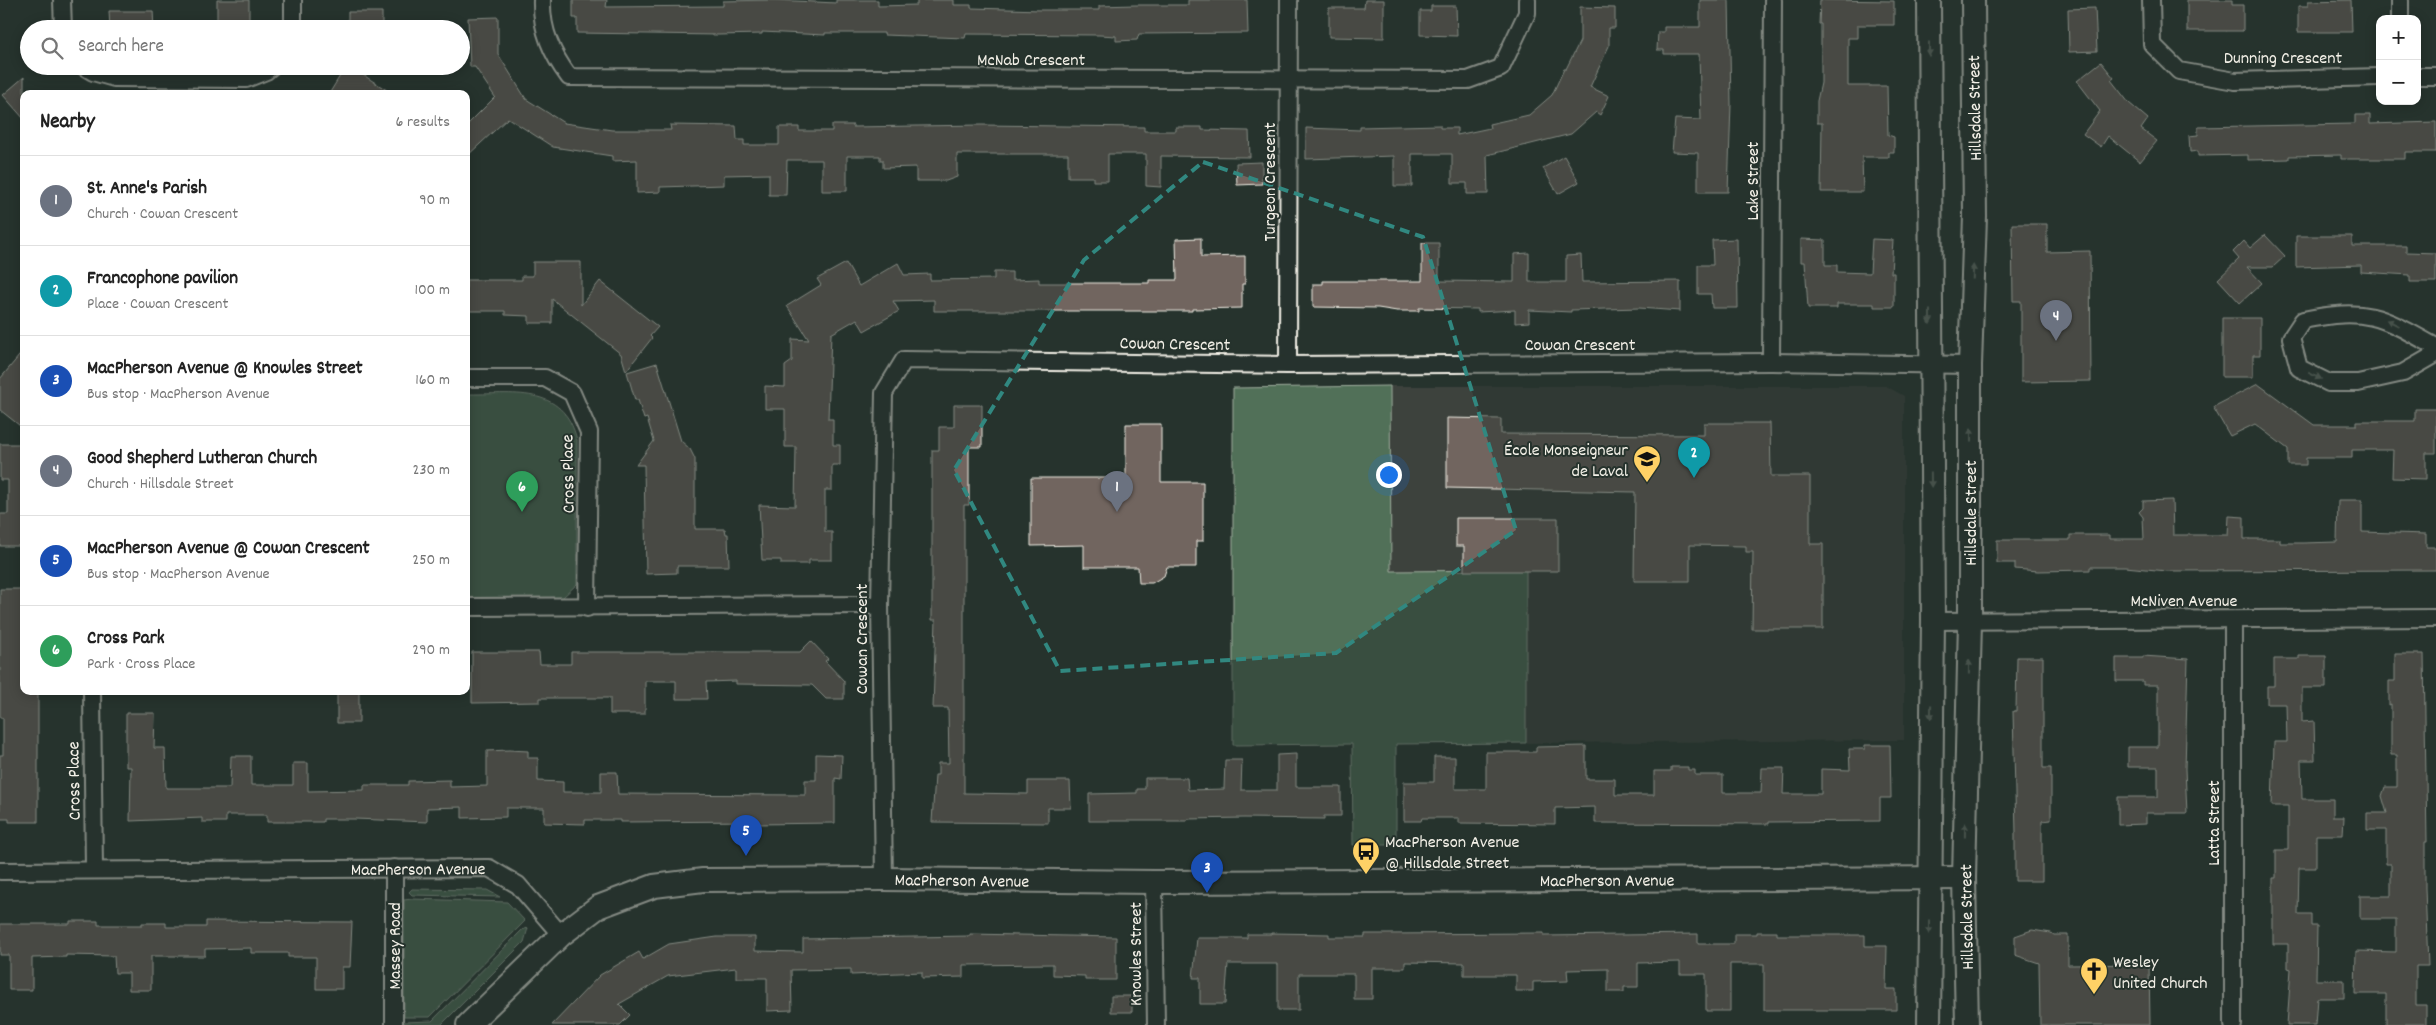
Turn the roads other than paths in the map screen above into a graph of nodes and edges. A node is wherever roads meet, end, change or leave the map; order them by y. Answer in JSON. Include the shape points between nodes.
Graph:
{"nodes":[{"id":1,"x":62,"y":0,"type":"edge"},
{"id":2,"x":293,"y":0,"type":"edge"},
{"id":3,"x":542,"y":0,"type":"edge"},
{"id":4,"x":1289,"y":0,"type":"edge"},
{"id":5,"x":1527,"y":0,"type":"edge"},
{"id":6,"x":1772,"y":0,"type":"edge"},
{"id":7,"x":1929,"y":0,"type":"edge"},
{"id":8,"x":1973,"y":0,"type":"edge"},
{"id":9,"x":2151,"y":0,"type":"edge"},
{"id":10,"x":2400,"y":0,"type":"edge"},
{"id":11,"x":2400,"y":15,"type":"edge"},
{"id":12,"x":63,"y":20,"type":"edge"},
{"id":13,"x":293,"y":20,"type":"edge"},
{"id":14,"x":104,"y":75,"type":"edge"},
{"id":15,"x":256,"y":75,"type":"edge"},
{"id":16,"x":2421,"y":76,"type":"edge"},
{"id":17,"x":2436,"y":76,"type":"edge"},
{"id":18,"x":2376,"y":77,"type":"edge"},
{"id":19,"x":1289,"y":81,"type":"junction"},
{"id":20,"x":2436,"y":347,"type":"edge"},
{"id":21,"x":2436,"y":354,"type":"edge"},
{"id":22,"x":1771,"y":362,"type":"junction"},
{"id":23,"x":1930,"y":364,"type":"junction"},
{"id":24,"x":1288,"y":365,"type":"junction"},
{"id":25,"x":1970,"y":365,"type":"junction"},
{"id":26,"x":470,"y":378,"type":"edge"},
{"id":27,"x":880,"y":605,"type":"junction"},
{"id":28,"x":470,"y":607,"type":"edge"},
{"id":29,"x":587,"y":608,"type":"junction"},
{"id":30,"x":2436,"y":618,"type":"edge"},
{"id":31,"x":2233,"y":620,"type":"junction"},
{"id":32,"x":1933,"y":621,"type":"junction"},
{"id":33,"x":1970,"y":621,"type":"junction"},
{"id":34,"x":92,"y":695,"type":"edge"},
{"id":35,"x":394,"y":868,"type":"junction"},
{"id":36,"x":94,"y":870,"type":"junction"},
{"id":37,"x":0,"y":871,"type":"edge"},
{"id":38,"x":1930,"y":878,"type":"junction"},
{"id":39,"x":1964,"y":878,"type":"junction"},
{"id":40,"x":884,"y":879,"type":"junction"},
{"id":41,"x":1154,"y":882,"type":"junction"},
{"id":42,"x":561,"y":935,"type":"junction"},
{"id":43,"x":394,"y":1025,"type":"edge"},
{"id":44,"x":468,"y":1025,"type":"edge"},
{"id":45,"x":1156,"y":1025,"type":"edge"},
{"id":46,"x":1929,"y":1025,"type":"edge"},
{"id":47,"x":1967,"y":1025,"type":"edge"},
{"id":48,"x":2233,"y":1025,"type":"edge"}],
"edges":[{"from":1,"to":12,"type":"street"},
{"from":2,"to":13,"type":"street"},
{"from":3,"to":19,"type":"street","name":"McNab Crescent","via":[[542,19],[554,56],[569,77]]},
{"from":4,"to":19,"type":"street","name":"Turgeon Crescent"},
{"from":5,"to":19,"type":"street","name":"McNab Crescent","via":[[1527,13],[1501,68],[1468,80]]},
{"from":6,"to":22,"type":"street","name":"Lake Street"},
{"from":7,"to":23,"type":"street","name":"Hillsdale Street","one_way":true},
{"from":25,"to":8,"type":"street","name":"Hillsdale Street","one_way":true,"via":[[1975,216]]},
{"from":9,"to":18,"type":"street","name":"Dunning Crescent","via":[[2152,44],[2179,72],[2235,81]]},
{"from":10,"to":11,"type":"street"},
{"from":14,"to":15,"type":"street","via":[[114,78],[246,79]]},
{"from":16,"to":17,"type":"street"},
{"from":19,"to":24,"type":"street","name":"Turgeon Crescent"},
{"from":20,"to":21,"type":"street","one_way":true,"via":[[2389,320],[2363,314],[2333,314],[2303,320],[2291,338],[2299,368],[2330,383],[2358,383],[2403,373]]},
{"from":22,"to":23,"type":"street","name":"Cowan Crescent"},
{"from":22,"to":24,"type":"street","name":"Cowan Crescent"},
{"from":23,"to":25,"type":"street","name":"Cowan Crescent"},
{"from":23,"to":32,"type":"street","name":"Hillsdale Street","one_way":true},
{"from":24,"to":27,"type":"street","name":"Cowan Crescent","via":[[904,360],[884,393]]},
{"from":33,"to":25,"type":"street","name":"Hillsdale Street","one_way":true},
{"from":26,"to":29,"type":"street","name":"Cross Place","via":[[545,378],[572,393],[589,432]]},
{"from":27,"to":29,"type":"street"},
{"from":27,"to":40,"type":"street","name":"Cowan Crescent"},
{"from":28,"to":29,"type":"street"},
{"from":30,"to":31,"type":"street","name":"McNiven Avenue"},
{"from":31,"to":33,"type":"street","name":"McNiven Avenue"},
{"from":31,"to":48,"type":"street","name":"Latta Street"},
{"from":32,"to":33,"type":"street","name":"McNiven Avenue"},
{"from":32,"to":38,"type":"street","name":"Hillsdale Street","one_way":true},
{"from":39,"to":33,"type":"street","name":"Hillsdale Street","one_way":true},
{"from":34,"to":36,"type":"street","name":"Cross Place"},
{"from":35,"to":36,"type":"street","name":"MacPherson Avenue"},
{"from":35,"to":42,"type":"street","name":"MacPherson Avenue","via":[[489,868],[518,886]]},
{"from":35,"to":43,"type":"street","name":"Massey Road"},
{"from":36,"to":37,"type":"street","name":"MacPherson Avenue"},
{"from":38,"to":39,"type":"street","name":"MacPherson Avenue"},
{"from":38,"to":41,"type":"street","name":"MacPherson Avenue"},
{"from":38,"to":46,"type":"street","name":"Hillsdale Street","one_way":true},
{"from":39,"to":47,"type":"street","name":"Hillsdale Street"},
{"from":40,"to":41,"type":"street","name":"MacPherson Avenue"},
{"from":40,"to":42,"type":"street","name":"MacPherson Avenue","via":[[703,880],[654,886],[598,907]]},
{"from":41,"to":45,"type":"street","name":"Knowles Street"},
{"from":42,"to":44,"type":"street"}]}
